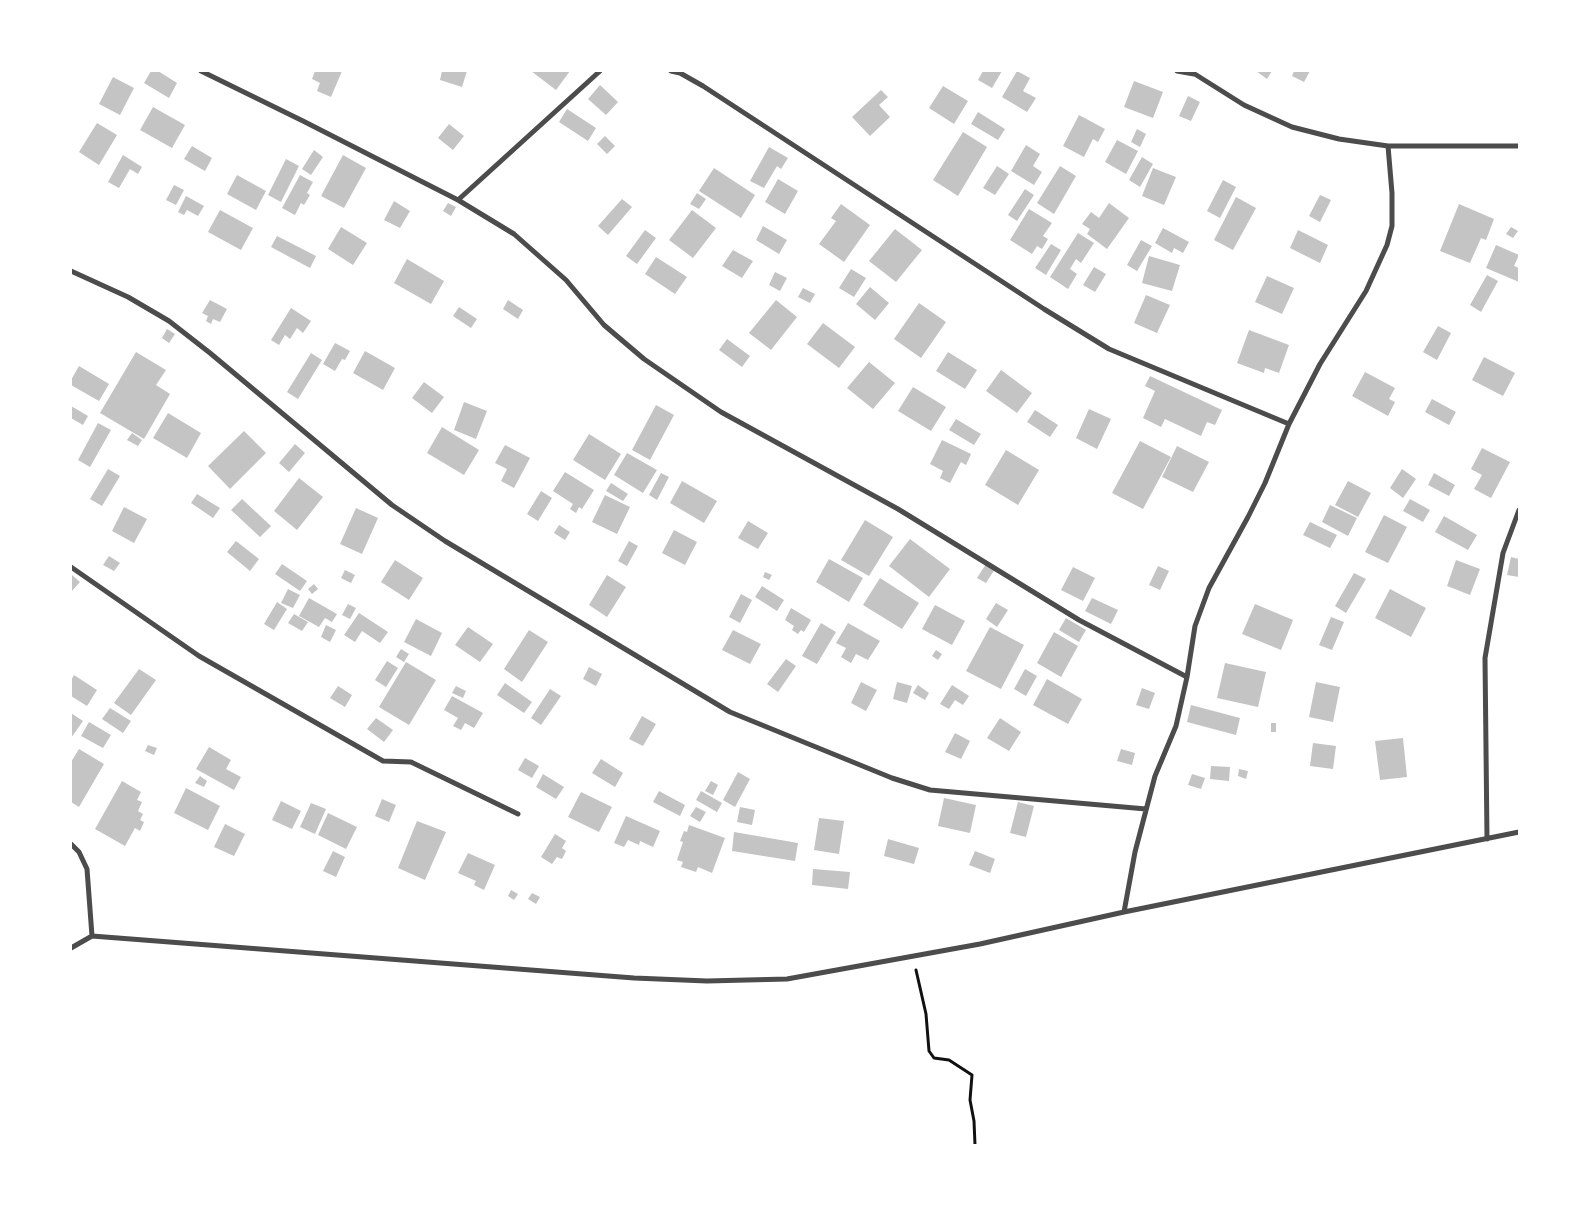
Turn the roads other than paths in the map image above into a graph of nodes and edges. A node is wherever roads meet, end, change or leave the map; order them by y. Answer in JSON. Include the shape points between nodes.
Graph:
{"nodes":[{"id":1,"x":201,"y":71,"type":"edge"},
{"id":2,"x":600,"y":71,"type":"edge"},
{"id":3,"x":671,"y":71,"type":"edge"},
{"id":4,"x":1177,"y":71,"type":"edge"},
{"id":5,"x":1192,"y":73,"type":"edge"},
{"id":6,"x":1388,"y":146,"type":"junction"},
{"id":7,"x":1519,"y":146,"type":"edge"},
{"id":8,"x":458,"y":200,"type":"junction"},
{"id":9,"x":71,"y":271,"type":"edge"},
{"id":10,"x":1289,"y":424,"type":"junction"},
{"id":11,"x":1519,"y":510,"type":"edge"},
{"id":12,"x":71,"y":567,"type":"edge"},
{"id":13,"x":1187,"y":677,"type":"junction"},
{"id":14,"x":1146,"y":809,"type":"junction"},
{"id":15,"x":518,"y":814,"type":"dead end"},
{"id":16,"x":1519,"y":832,"type":"edge"},
{"id":17,"x":1487,"y":839,"type":"junction"},
{"id":18,"x":71,"y":844,"type":"edge"},
{"id":19,"x":1124,"y":912,"type":"junction"},
{"id":20,"x":92,"y":936,"type":"junction"},
{"id":21,"x":71,"y":948,"type":"edge"}],
"edges":[{"from":1,"to":8,"type":"street"},
{"from":2,"to":8,"type":"street"},
{"from":3,"to":10,"type":"street","via":[[703,86],[1109,349]]},
{"from":4,"to":5,"type":"street"},
{"from":5,"to":6,"type":"street","via":[[1244,105],[1292,127],[1339,139]]},
{"from":6,"to":7,"type":"street"},
{"from":6,"to":10,"type":"street","via":[[1392,193],[1392,226],[1388,245],[1366,291],[1320,364]]},
{"from":8,"to":13,"type":"street","via":[[514,234],[566,280],[604,325],[644,359],[721,412],[898,509],[1079,620]]},
{"from":9,"to":14,"type":"street","via":[[128,297],[169,321],[392,505],[730,712],[892,778],[930,790]]},
{"from":10,"to":13,"type":"street","via":[[1265,483],[1209,588],[1195,626]]},
{"from":11,"to":17,"type":"street","via":[[1503,553],[1485,658]]},
{"from":12,"to":15,"type":"street","via":[[199,656],[383,761],[411,762]]},
{"from":13,"to":14,"type":"street","via":[[1176,726],[1154,776]]},
{"from":14,"to":19,"type":"street"},
{"from":16,"to":17,"type":"street"},
{"from":17,"to":19,"type":"street"},
{"from":18,"to":20,"type":"street","via":[[87,869]]},
{"from":19,"to":20,"type":"street","via":[[980,944],[787,980],[634,978]]},
{"from":20,"to":21,"type":"street"}]}
